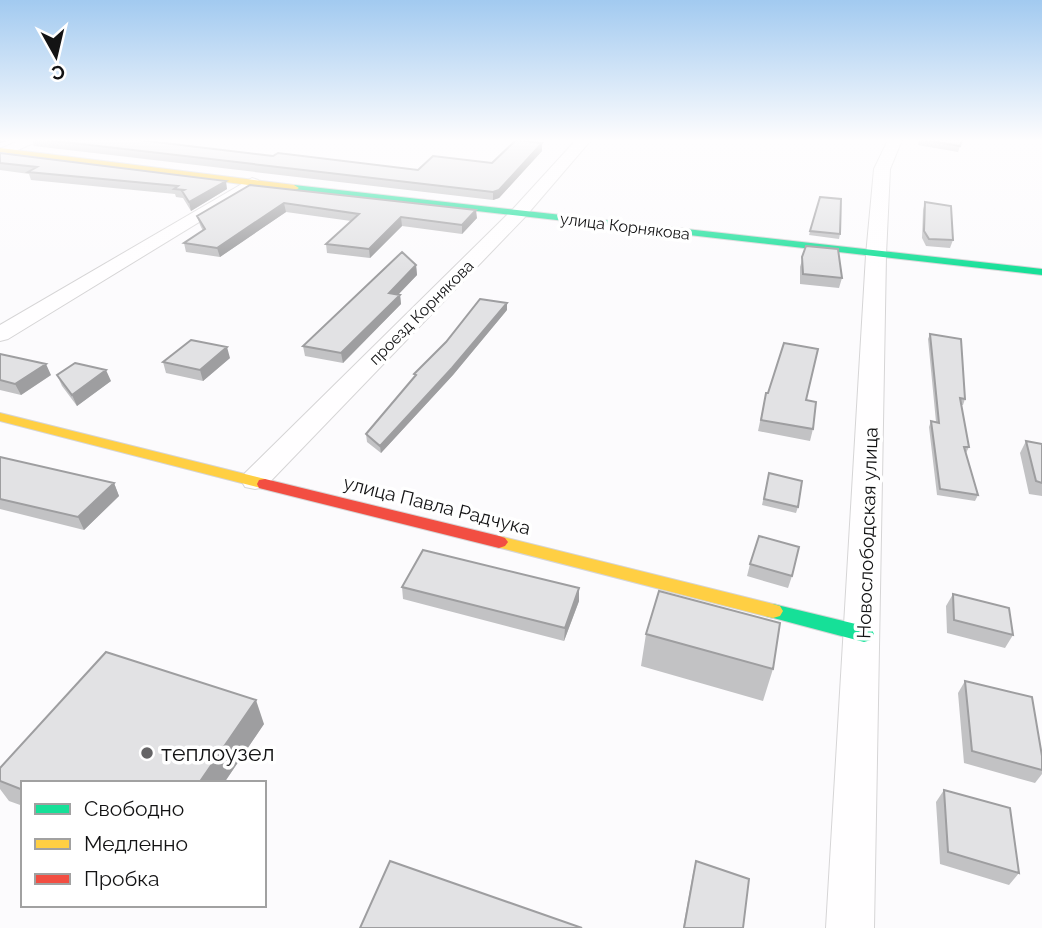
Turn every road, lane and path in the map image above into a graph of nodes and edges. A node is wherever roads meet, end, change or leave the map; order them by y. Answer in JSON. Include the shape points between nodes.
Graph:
{"nodes":[{"id":1,"x":251,"y":183,"type":"edge"},
{"id":2,"x":254,"y":183,"type":"edge"},
{"id":3,"x":546,"y":183,"type":"edge"},
{"id":4,"x":881,"y":183,"type":"edge"},
{"id":5,"x":519,"y":214,"type":"junction"},
{"id":6,"x":876,"y":255,"type":"junction"},
{"id":7,"x":1042,"y":272,"type":"edge"},
{"id":8,"x":0,"y":334,"type":"edge"},
{"id":9,"x":0,"y":417,"type":"edge"},
{"id":10,"x":255,"y":480,"type":"junction"},
{"id":11,"x":864,"y":634,"type":"junction"},
{"id":12,"x":850,"y":928,"type":"edge"}],
"edges":[{"from":1,"to":8,"type":"street"},
{"from":2,"to":5,"type":"street","name":"улица Корнякова"},
{"from":3,"to":5,"type":"street","name":"проезд Корнякова"},
{"from":4,"to":6,"type":"street","name":"Новослободская улица"},
{"from":5,"to":6,"type":"street","name":"улица Корнякова"},
{"from":5,"to":10,"type":"street","name":"проезд Корнякова"},
{"from":6,"to":7,"type":"street","name":"улица Корнякова"},
{"from":6,"to":11,"type":"street","name":"Новослободская улица"},
{"from":9,"to":10,"type":"street","name":"улица Павла Радчука"},
{"from":10,"to":11,"type":"street","name":"улица Павла Радчука"},
{"from":11,"to":12,"type":"street","name":"Новослободская улица"}]}
